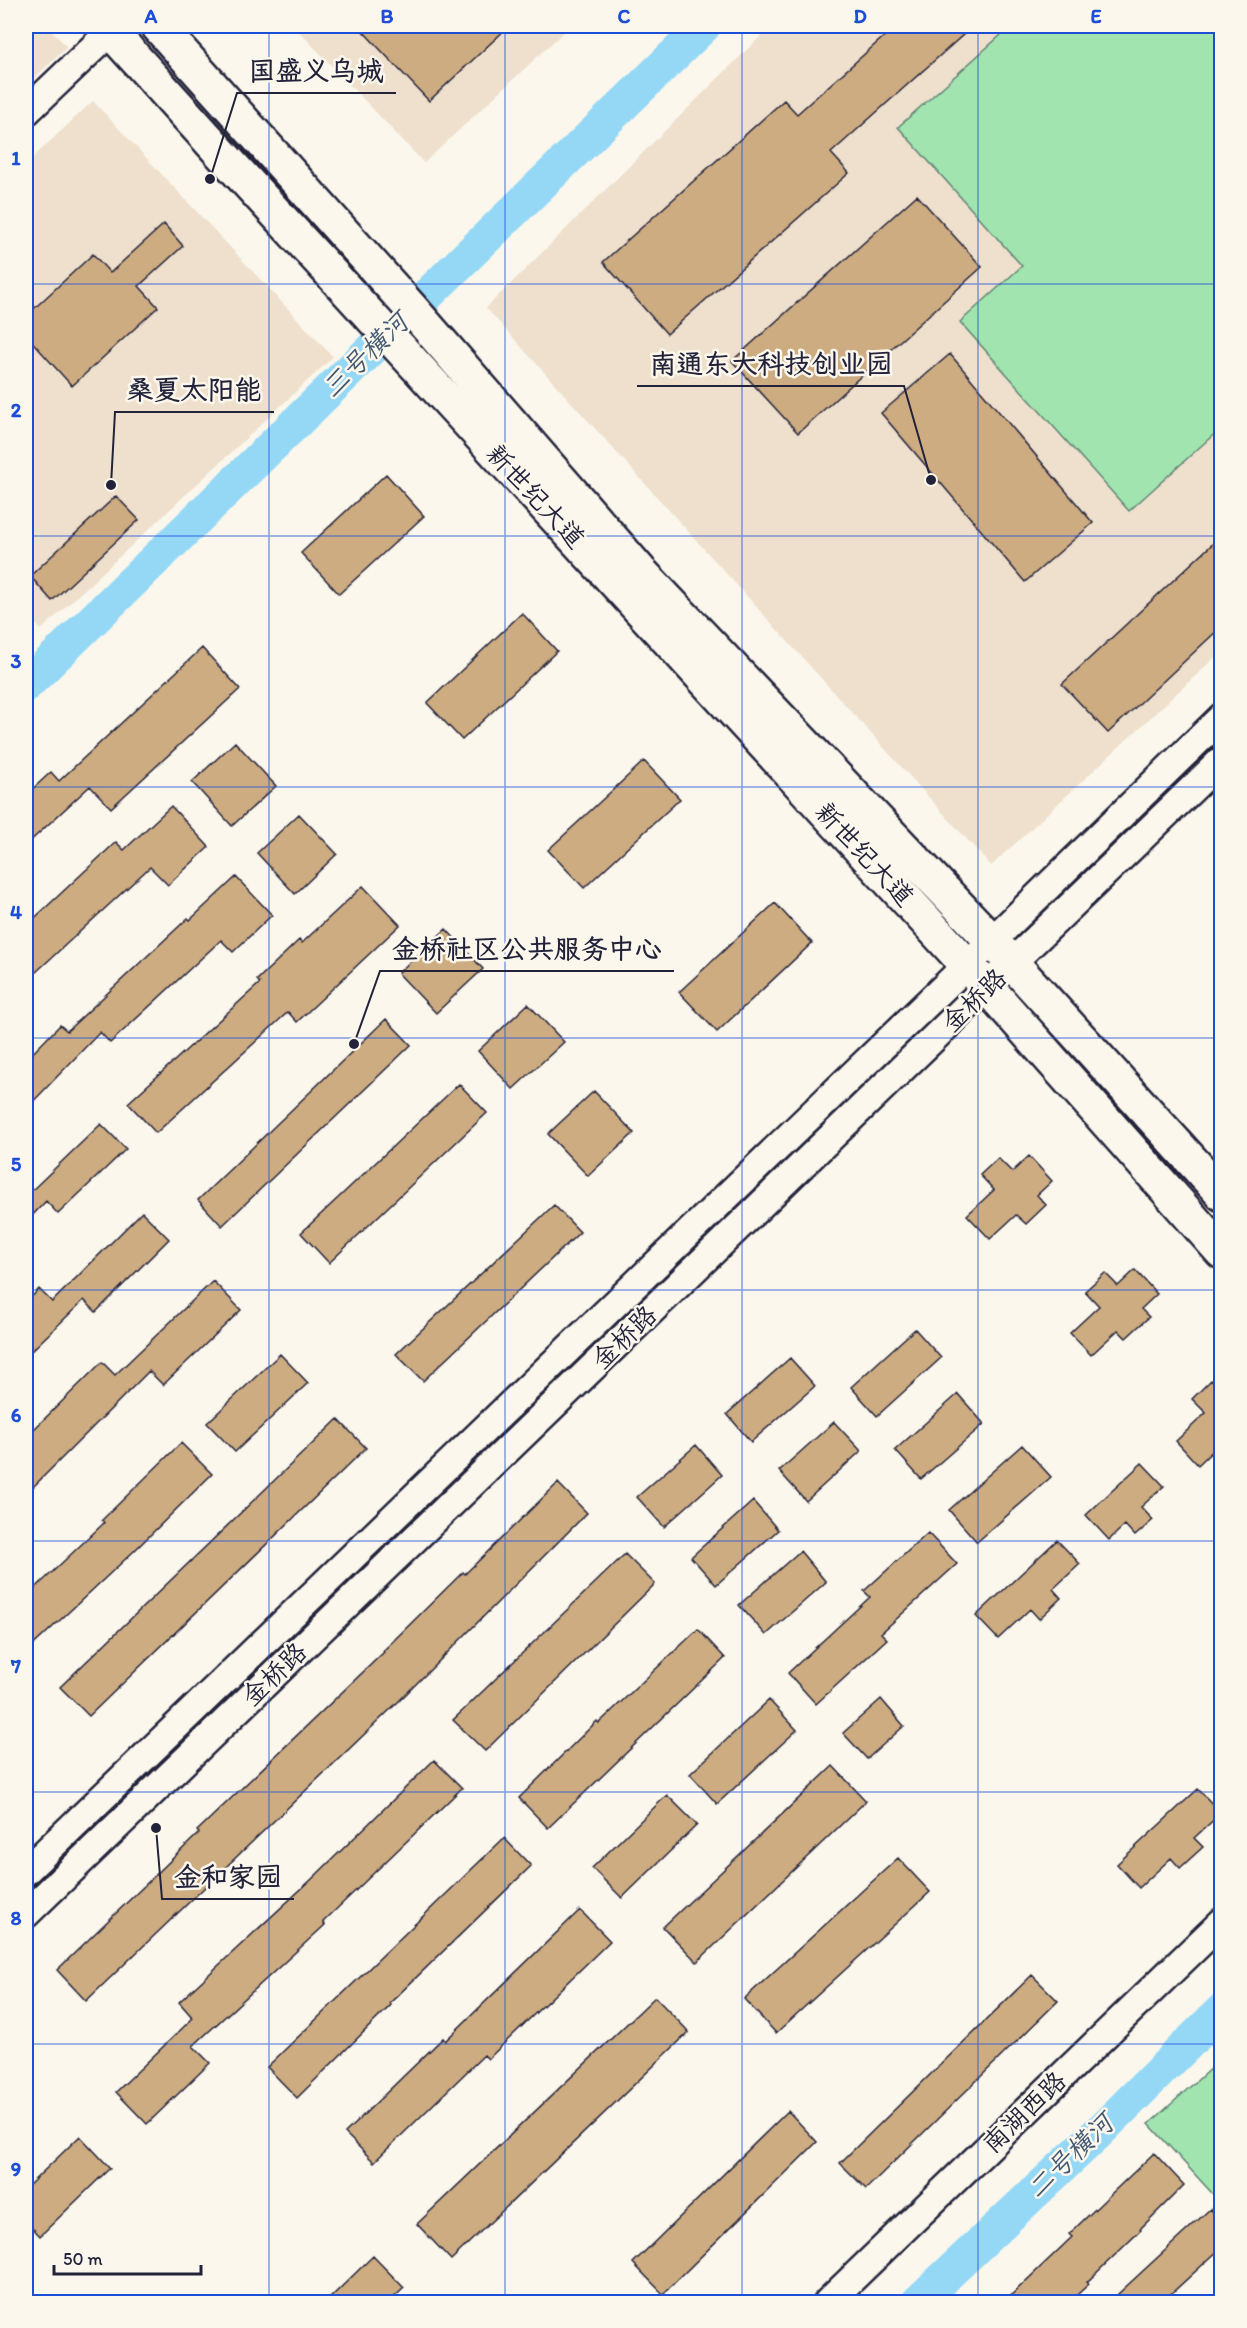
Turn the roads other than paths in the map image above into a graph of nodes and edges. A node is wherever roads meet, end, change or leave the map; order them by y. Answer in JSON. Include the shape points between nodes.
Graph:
{"nodes":[{"id":1,"x":158,"y":26,"type":"edge"},
{"id":2,"x":111,"y":27,"type":"edge"},
{"id":3,"x":26,"y":112,"type":"edge"},
{"id":4,"x":1221,"y":717,"type":"edge"},
{"id":5,"x":1221,"y":760,"type":"edge"},
{"id":6,"x":1002,"y":952,"type":"junction"},
{"id":7,"x":977,"y":976,"type":"junction"},
{"id":8,"x":1221,"y":1194,"type":"edge"},
{"id":9,"x":1221,"y":1252,"type":"edge"},
{"id":10,"x":26,"y":1870,"type":"edge"},
{"id":11,"x":26,"y":1914,"type":"edge"},
{"id":12,"x":1221,"y":1922,"type":"edge"},
{"id":13,"x":828,"y":2302,"type":"edge"}],
"edges":[{"from":1,"to":6,"type":"main road","name":"新世纪大道","via":[[411,308],[640,572]]},
{"from":2,"to":3,"type":"street"},
{"from":2,"to":7,"type":"main road","name":"新世纪大道"},
{"from":4,"to":6,"type":"street","name":"金桥路"},
{"from":5,"to":6,"type":"street","name":"金桥路"},
{"from":6,"to":7,"type":"street","name":"金桥路"},
{"from":6,"to":8,"type":"main road","name":"新世纪大道"},
{"from":7,"to":9,"type":"main road","name":"新世纪大道"},
{"from":7,"to":10,"type":"street","name":"金桥路"},
{"from":7,"to":11,"type":"street","name":"金桥路"},
{"from":12,"to":13,"type":"street","name":"南湖西路"}]}
